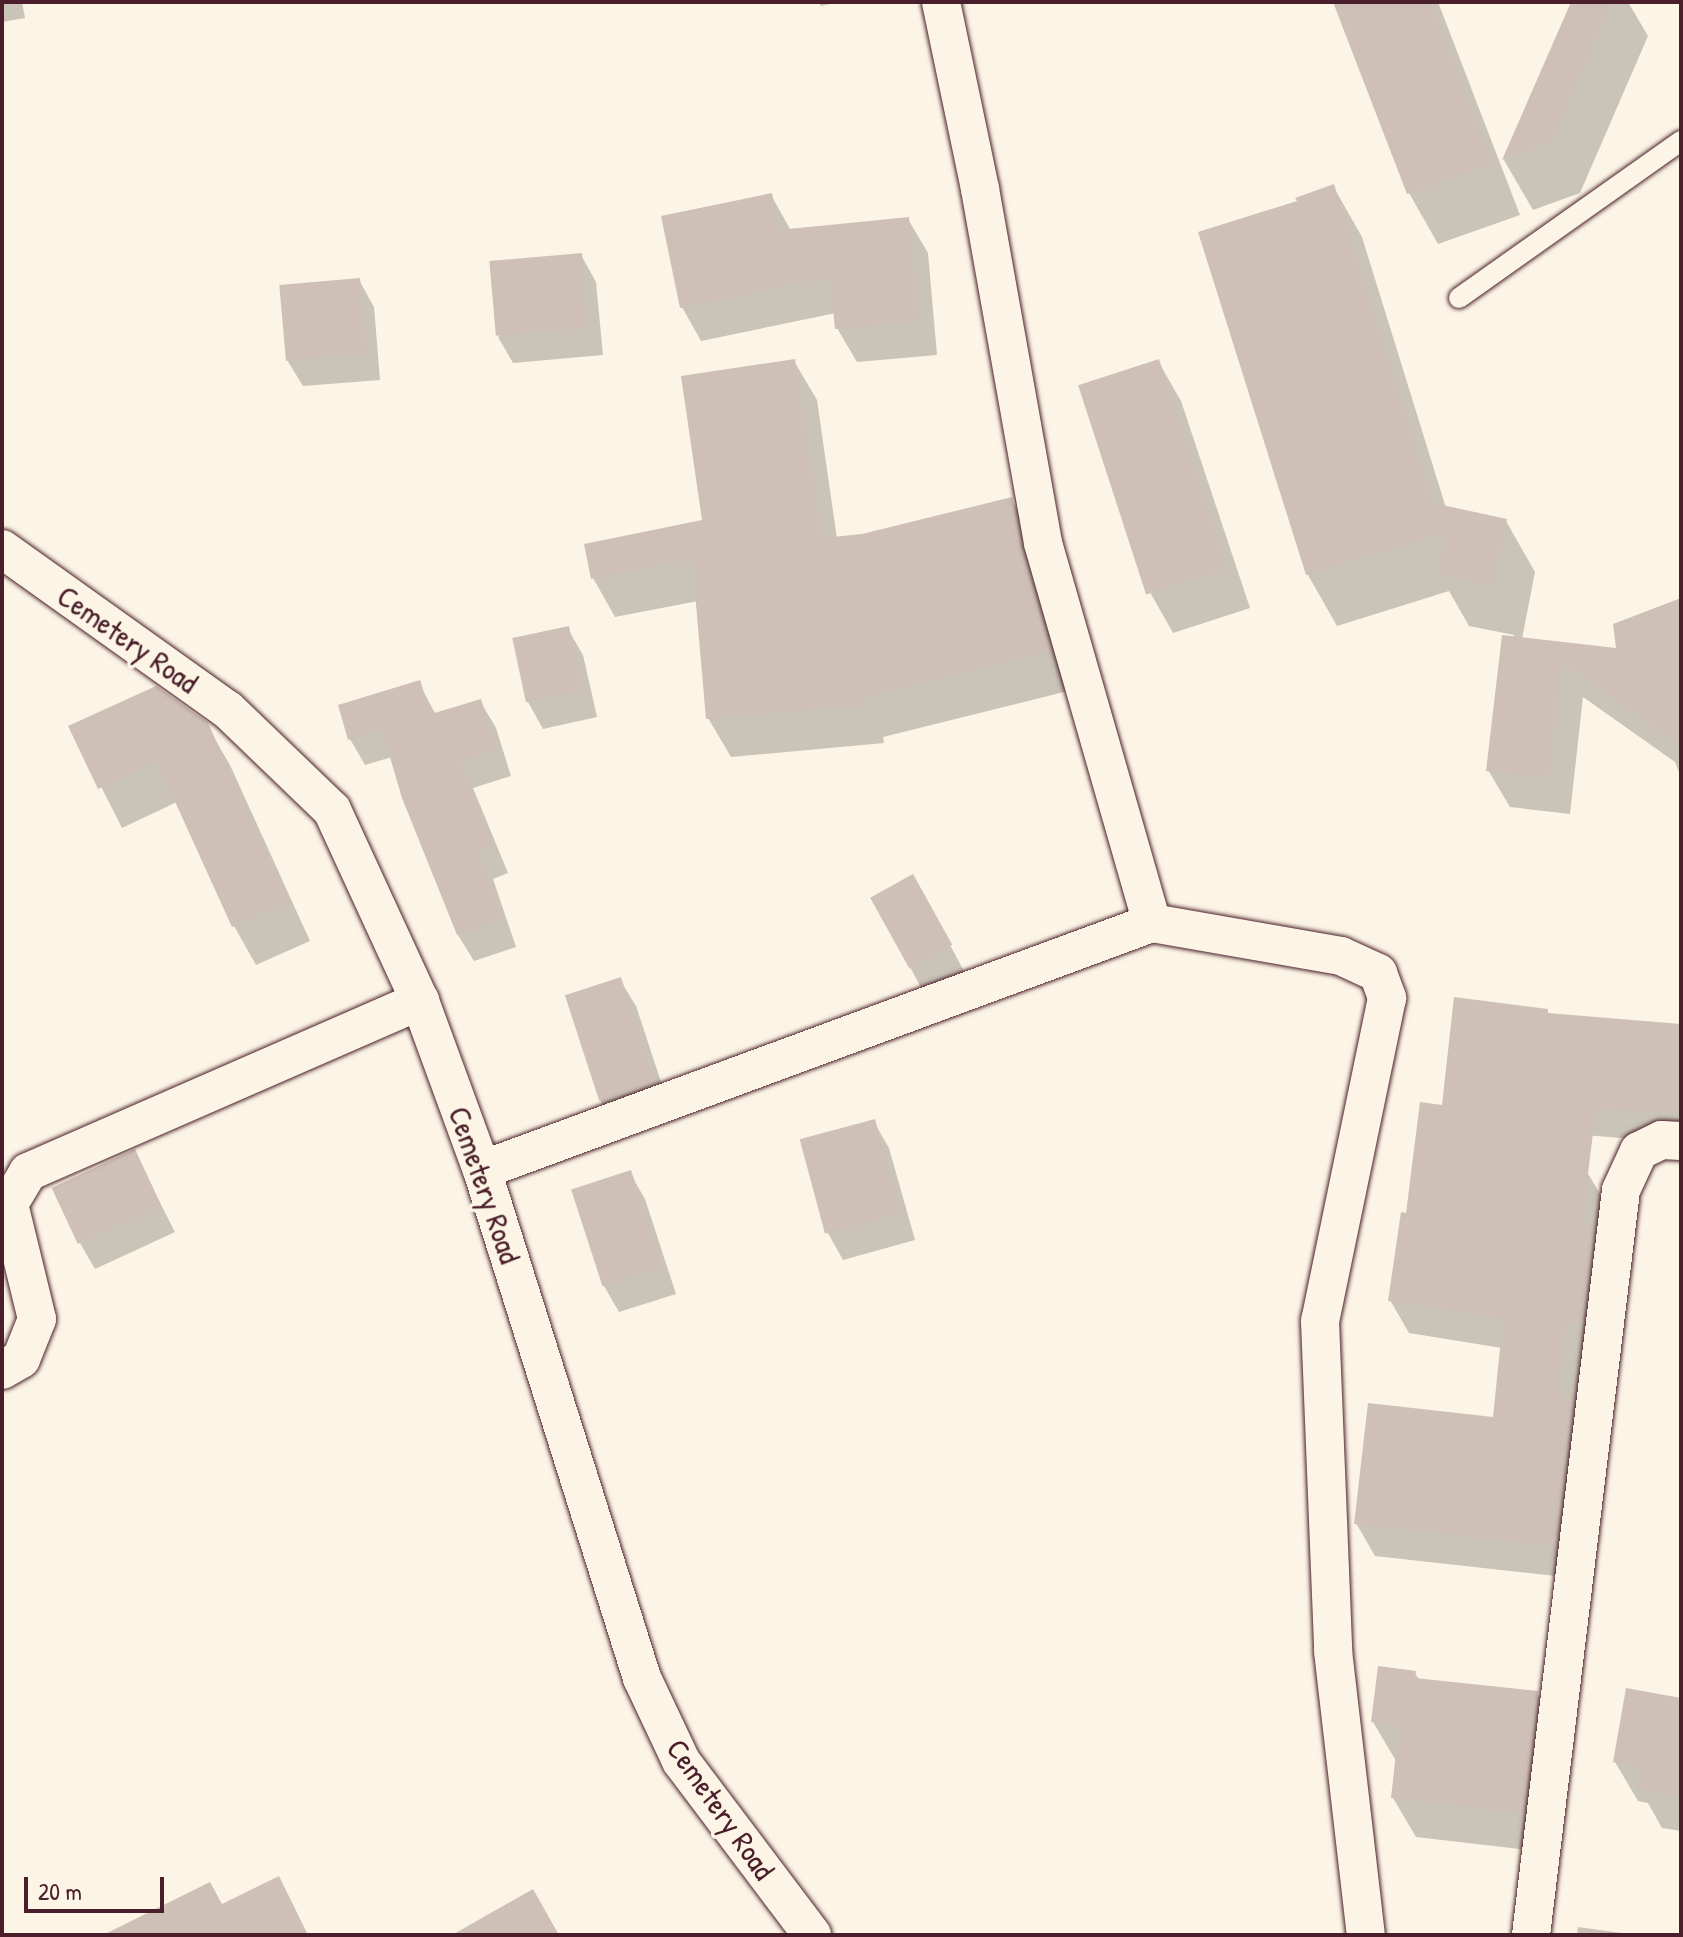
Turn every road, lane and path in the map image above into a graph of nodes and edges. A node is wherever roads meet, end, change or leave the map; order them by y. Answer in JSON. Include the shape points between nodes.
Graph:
{"nodes":[{"id":1,"x":941,"y":2,"type":"edge"},
{"id":2,"x":1681,"y":141,"type":"edge"},
{"id":3,"x":1459,"y":298,"type":"dead end"},
{"id":4,"x":2,"y":549,"type":"edge"},
{"id":5,"x":1152,"y":923,"type":"junction"},
{"id":6,"x":420,"y":1001,"type":"junction"},
{"id":7,"x":1681,"y":1141,"type":"edge"},
{"id":8,"x":482,"y":1170,"type":"junction"},
{"id":9,"x":2,"y":1370,"type":"edge"},
{"id":10,"x":812,"y":1935,"type":"edge"},
{"id":11,"x":1366,"y":1935,"type":"edge"},
{"id":12,"x":1531,"y":1935,"type":"edge"}],
"edges":[{"from":1,"to":5,"type":"street","via":[[1043,543]]},
{"from":2,"to":3,"type":"lane"},
{"from":4,"to":6,"type":"street","name":"Cemetery Road","via":[[228,710],[332,810]]},
{"from":5,"to":8,"type":"street"},
{"from":5,"to":11,"type":"street","via":[[1341,956],[1378,973],[1387,998],[1320,1321],[1333,1651]]},
{"from":6,"to":8,"type":"street","name":"Cemetery Road"},
{"from":6,"to":9,"type":"street","via":[[28,1172],[9,1204],[37,1319],[21,1359]]},
{"from":7,"to":12,"type":"street","via":[[1662,1140],[1639,1151],[1621,1190]]},
{"from":8,"to":10,"type":"street","name":"Cemetery Road","via":[[642,1678],[681,1761]]}]}
